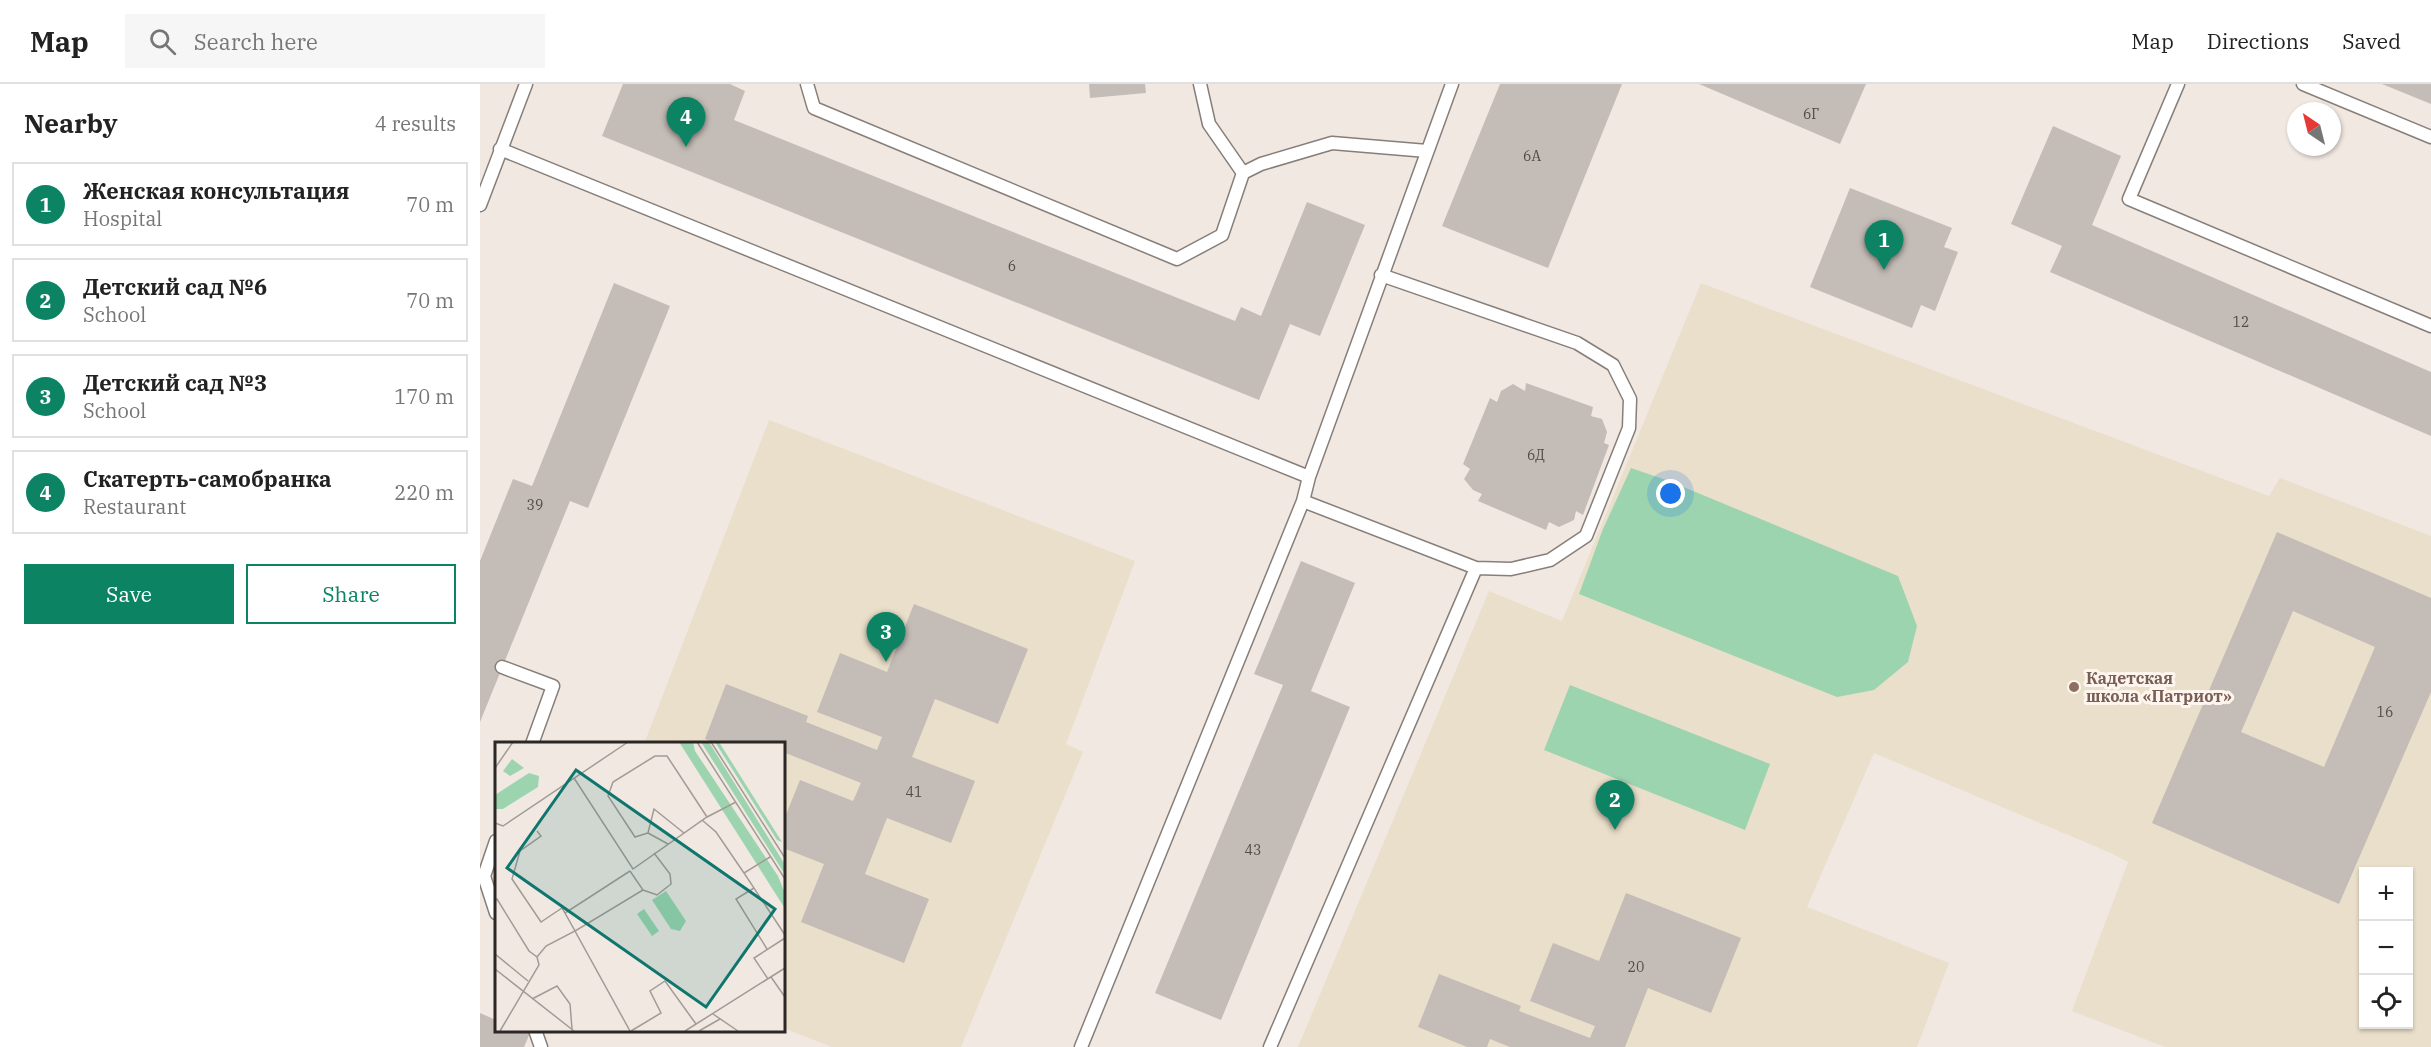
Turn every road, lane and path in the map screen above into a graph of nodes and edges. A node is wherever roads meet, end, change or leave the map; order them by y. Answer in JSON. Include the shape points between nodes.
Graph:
{"nodes":[{"id":1,"x":526,"y":84,"type":"edge"},
{"id":2,"x":807,"y":84,"type":"edge"},
{"id":3,"x":1200,"y":84,"type":"edge"},
{"id":4,"x":1452,"y":84,"type":"edge"},
{"id":5,"x":2178,"y":84,"type":"edge"},
{"id":6,"x":2303,"y":84,"type":"edge"},
{"id":7,"x":2431,"y":137,"type":"edge"},
{"id":8,"x":500,"y":149,"type":"junction"},
{"id":9,"x":1427,"y":151,"type":"junction"},
{"id":10,"x":1243,"y":173,"type":"junction"},
{"id":11,"x":480,"y":205,"type":"edge"},
{"id":12,"x":1381,"y":275,"type":"junction"},
{"id":13,"x":2431,"y":326,"type":"edge"},
{"id":14,"x":1309,"y":477,"type":"junction"},
{"id":15,"x":1303,"y":501,"type":"junction"},
{"id":16,"x":1476,"y":568,"type":"junction"},
{"id":17,"x":502,"y":667,"type":"dead end"},
{"id":18,"x":533,"y":742,"type":"edge"},
{"id":19,"x":495,"y":844,"type":"edge"},
{"id":20,"x":495,"y":910,"type":"edge"},
{"id":21,"x":537,"y":1032,"type":"edge"},
{"id":22,"x":541,"y":1047,"type":"edge"},
{"id":23,"x":1081,"y":1047,"type":"edge"},
{"id":24,"x":1269,"y":1047,"type":"edge"}],
"edges":[{"from":1,"to":8,"type":"lane"},
{"from":2,"to":10,"type":"lane","via":[[814,108],[1177,259],[1222,235]]},
{"from":3,"to":10,"type":"lane","via":[[1209,123]]},
{"from":4,"to":9,"type":"lane"},
{"from":5,"to":13,"type":"lane","via":[[2129,199]]},
{"from":6,"to":7,"type":"lane"},
{"from":8,"to":11,"type":"lane"},
{"from":8,"to":14,"type":"lane"},
{"from":9,"to":10,"type":"lane","via":[[1332,143]]},
{"from":9,"to":12,"type":"lane"},
{"from":12,"to":14,"type":"lane"},
{"from":12,"to":16,"type":"lane","via":[[1577,343],[1612,365],[1630,399],[1629,428],[1586,536],[1550,560],[1511,569]]},
{"from":14,"to":15,"type":"lane"},
{"from":15,"to":16,"type":"lane"},
{"from":15,"to":23,"type":"lane"},
{"from":16,"to":24,"type":"lane"},
{"from":17,"to":18,"type":"lane","via":[[553,686]]},
{"from":19,"to":20,"type":"lane","via":[[484,876]]},
{"from":21,"to":22,"type":"lane"}]}
